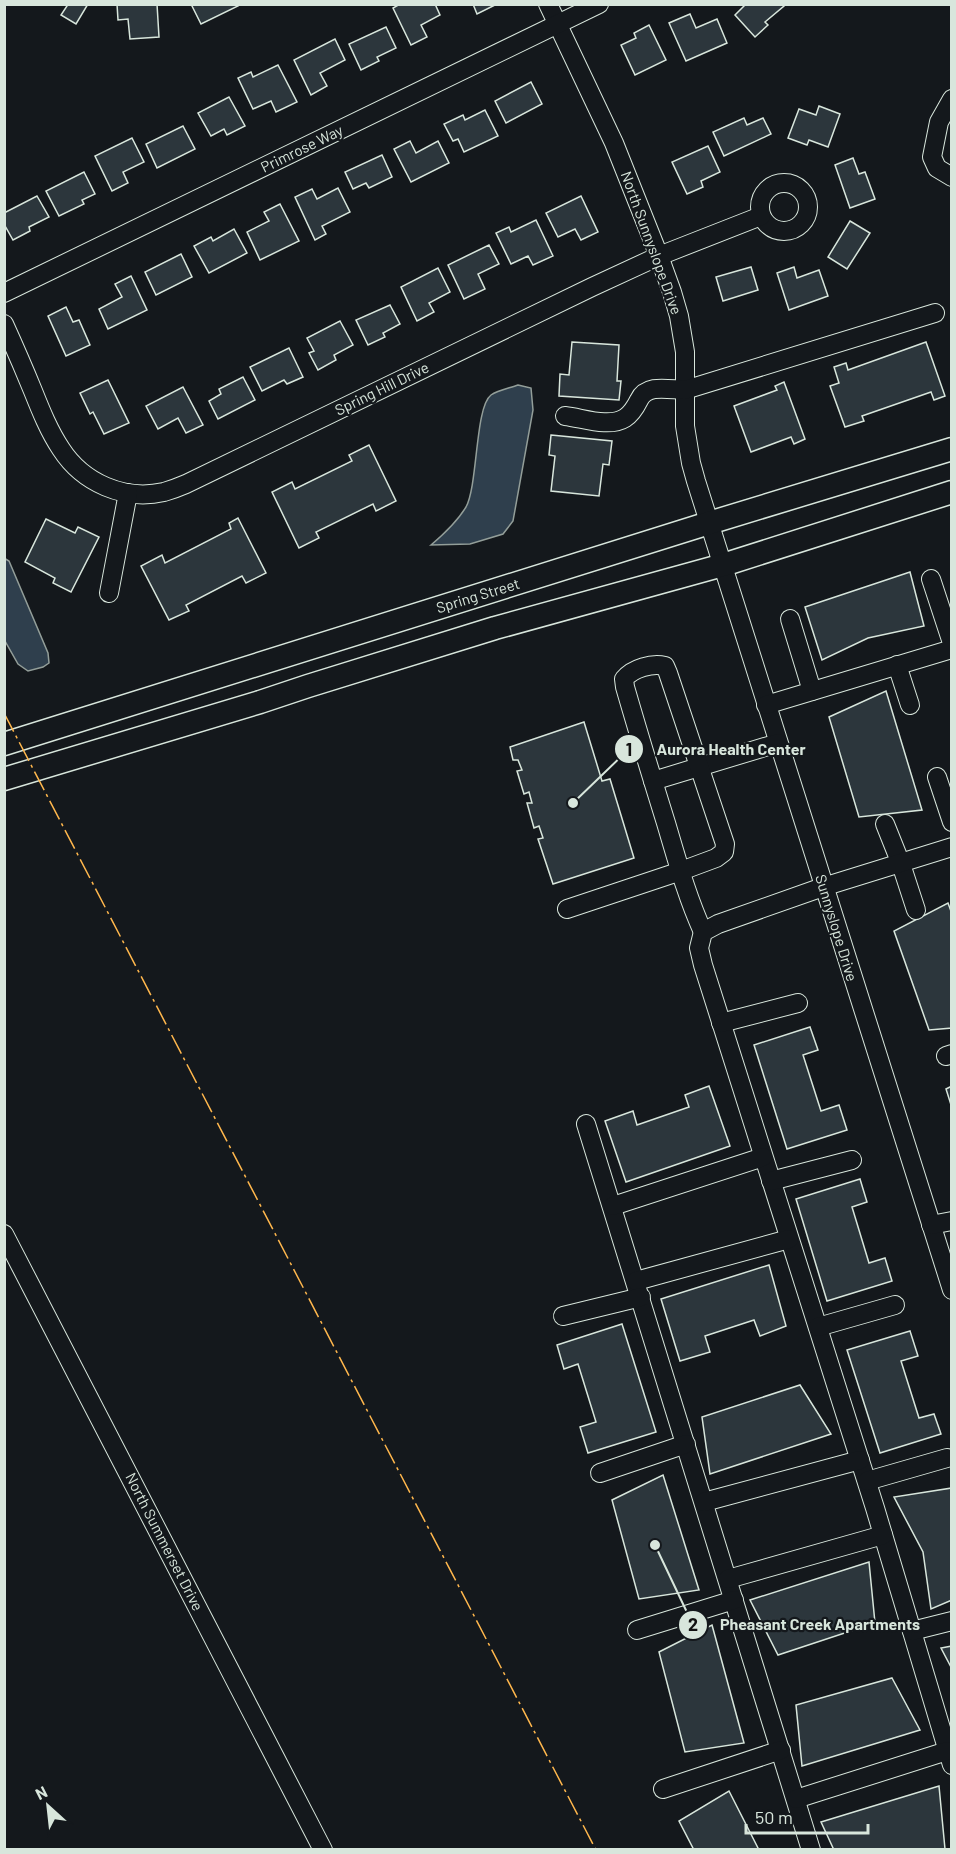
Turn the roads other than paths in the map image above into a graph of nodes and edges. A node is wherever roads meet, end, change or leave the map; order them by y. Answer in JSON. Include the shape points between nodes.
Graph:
{"nodes":[{"id":1,"x":548,"y":4,"type":"edge"},
{"id":2,"x":599,"y":4,"type":"edge"},
{"id":3,"x":558,"y":25,"type":"junction"},
{"id":4,"x":951,"y":99,"type":"edge"},
{"id":5,"x":951,"y":177,"type":"edge"},
{"id":6,"x":761,"y":216,"type":"dead end"},
{"id":7,"x":660,"y":256,"type":"junction"},
{"id":8,"x":4,"y":293,"type":"edge"},
{"id":9,"x":936,"y":313,"type":"dead end"},
{"id":10,"x":4,"y":324,"type":"edge"},
{"id":11,"x":685,"y":390,"type":"junction"},
{"id":12,"x":566,"y":416,"type":"dead end"},
{"id":13,"x":951,"y":448,"type":"edge"},
{"id":14,"x":951,"y":492,"type":"edge"},
{"id":15,"x":128,"y":493,"type":"junction"},
{"id":16,"x":709,"y":523,"type":"junction"},
{"id":17,"x":723,"y":565,"type":"junction"},
{"id":18,"x":932,"y":579,"type":"dead end"},
{"id":19,"x":109,"y":593,"type":"dead end"},
{"id":20,"x":790,"y":619,"type":"dead end"},
{"id":21,"x":951,"y":643,"type":"edge"},
{"id":22,"x":951,"y":649,"type":"edge"},
{"id":23,"x":897,"y":665,"type":"junction"},
{"id":24,"x":812,"y":691,"type":"junction"},
{"id":25,"x":766,"y":705,"type":"junction"},
{"id":26,"x":910,"y":705,"type":"dead end"},
{"id":27,"x":778,"y":743,"type":"junction"},
{"id":28,"x":4,"y":744,"type":"edge"},
{"id":29,"x":699,"y":767,"type":"junction"},
{"id":30,"x":937,"y":777,"type":"dead end"},
{"id":31,"x":4,"y":779,"type":"edge"},
{"id":32,"x":653,"y":781,"type":"junction"},
{"id":33,"x":951,"y":822,"type":"edge"},
{"id":34,"x":885,"y":825,"type":"dead end"},
{"id":35,"x":951,"y":847,"type":"edge"},
{"id":36,"x":901,"y":864,"type":"junction"},
{"id":37,"x":681,"y":871,"type":"junction"},
{"id":38,"x":824,"y":887,"type":"junction"},
{"id":39,"x":567,"y":909,"type":"dead end"},
{"id":40,"x":916,"y":910,"type":"dead end"},
{"id":41,"x":704,"y":932,"type":"junction"},
{"id":42,"x":798,"y":1003,"type":"dead end"},
{"id":43,"x":721,"y":1023,"type":"junction"},
{"id":44,"x":586,"y":1124,"type":"dead end"},
{"id":45,"x":763,"y":1157,"type":"junction"},
{"id":46,"x":852,"y":1160,"type":"dead end"},
{"id":47,"x":771,"y":1181,"type":"junction"},
{"id":48,"x":613,"y":1206,"type":"junction"},
{"id":49,"x":951,"y":1221,"type":"edge"},
{"id":50,"x":931,"y":1225,"type":"junction"},
{"id":51,"x":4,"y":1234,"type":"edge"},
{"id":52,"x":789,"y":1239,"type":"junction"},
{"id":53,"x":638,"y":1289,"type":"junction"},
{"id":54,"x":951,"y":1290,"type":"edge"},
{"id":55,"x":895,"y":1305,"type":"dead end"},
{"id":56,"x":563,"y":1316,"type":"dead end"},
{"id":57,"x":818,"y":1327,"type":"junction"},
{"id":58,"x":686,"y":1444,"type":"junction"},
{"id":59,"x":947,"y":1458,"type":"dead end"},
{"id":60,"x":860,"y":1460,"type":"junction"},
{"id":61,"x":600,"y":1473,"type":"dead end"},
{"id":62,"x":867,"y":1481,"type":"junction"},
{"id":63,"x":704,"y":1502,"type":"junction"},
{"id":64,"x":883,"y":1535,"type":"junction"},
{"id":65,"x":728,"y":1579,"type":"junction"},
{"id":66,"x":734,"y":1600,"type":"junction"},
{"id":67,"x":951,"y":1621,"type":"edge"},
{"id":68,"x":637,"y":1630,"type":"dead end"},
{"id":69,"x":912,"y":1631,"type":"junction"},
{"id":70,"x":781,"y":1750,"type":"junction"},
{"id":71,"x":949,"y":1758,"type":"edge"},
{"id":72,"x":663,"y":1789,"type":"dead end"},
{"id":73,"x":796,"y":1799,"type":"junction"},
{"id":74,"x":323,"y":1850,"type":"edge"},
{"id":75,"x":812,"y":1850,"type":"edge"}],
"edges":[{"from":1,"to":3,"type":"street","name":"North Sunnyslope Drive"},
{"from":2,"to":3,"type":"street","name":"Primrose Way"},
{"from":3,"to":7,"type":"street","name":"North Sunnyslope Drive","via":[[614,143]]},
{"from":3,"to":8,"type":"street","name":"Primrose Way"},
{"from":4,"to":5,"type":"street","via":[[939,122],[932,157],[937,168]]},
{"from":6,"to":7,"type":"street","name":"Spring Hill Drive"},
{"from":7,"to":11,"type":"street","name":"North Sunnyslope Drive","via":[[679,316],[685,352]]},
{"from":7,"to":15,"type":"street","name":"Spring Hill Drive","via":[[186,484],[165,492]]},
{"from":9,"to":11,"type":"street"},
{"from":10,"to":15,"type":"street","name":"Spring Hill Drive","via":[[48,427],[62,450],[98,484]]},
{"from":11,"to":12,"type":"street","via":[[649,389],[625,418],[609,422]]},
{"from":11,"to":16,"type":"street","name":"North Sunnyslope Drive","via":[[691,463]]},
{"from":13,"to":16,"type":"main road","name":"Spring Street"},
{"from":14,"to":17,"type":"main road"},
{"from":15,"to":19,"type":"street"},
{"from":16,"to":17,"type":"street","name":"North Sunnyslope Drive"},
{"from":16,"to":28,"type":"main road","name":"Spring Street"},
{"from":17,"to":25,"type":"street","name":"Sunnyslope Drive"},
{"from":17,"to":31,"type":"main road","via":[[495,628]]},
{"from":18,"to":21,"type":"street"},
{"from":20,"to":24,"type":"street"},
{"from":22,"to":23,"type":"street"},
{"from":23,"to":24,"type":"street"},
{"from":23,"to":26,"type":"street"},
{"from":24,"to":25,"type":"street"},
{"from":25,"to":27,"type":"street","name":"Sunnyslope Drive"},
{"from":27,"to":29,"type":"street"},
{"from":27,"to":38,"type":"street","name":"Sunnyslope Drive"},
{"from":29,"to":32,"type":"street"},
{"from":29,"to":32,"type":"street","via":[[665,666],[657,664],[629,672],[624,679],[625,687]]},
{"from":29,"to":37,"type":"street","via":[[725,844],[724,852]]},
{"from":30,"to":33,"type":"street"},
{"from":32,"to":37,"type":"street"},
{"from":34,"to":36,"type":"street"},
{"from":35,"to":36,"type":"street"},
{"from":36,"to":38,"type":"street"},
{"from":36,"to":40,"type":"street"},
{"from":37,"to":39,"type":"street"},
{"from":37,"to":41,"type":"street"},
{"from":38,"to":41,"type":"street"},
{"from":38,"to":50,"type":"street","name":"Sunnyslope Drive"},
{"from":41,"to":43,"type":"street","via":[[699,948]]},
{"from":42,"to":43,"type":"street"},
{"from":43,"to":45,"type":"street"},
{"from":44,"to":48,"type":"street"},
{"from":45,"to":47,"type":"street"},
{"from":45,"to":48,"type":"street"},
{"from":46,"to":47,"type":"street"},
{"from":47,"to":52,"type":"street"},
{"from":48,"to":53,"type":"street"},
{"from":49,"to":50,"type":"street"},
{"from":50,"to":54,"type":"street","name":"Sunnyslope Drive"},
{"from":51,"to":74,"type":"street","name":"North Summerset Drive"},
{"from":52,"to":53,"type":"street"},
{"from":52,"to":57,"type":"street"},
{"from":53,"to":56,"type":"street"},
{"from":53,"to":58,"type":"street"},
{"from":55,"to":57,"type":"street"},
{"from":57,"to":60,"type":"street"},
{"from":58,"to":61,"type":"street"},
{"from":58,"to":63,"type":"street"},
{"from":59,"to":62,"type":"street"},
{"from":60,"to":62,"type":"street"},
{"from":60,"to":63,"type":"street"},
{"from":62,"to":64,"type":"street"},
{"from":63,"to":65,"type":"street"},
{"from":64,"to":65,"type":"street"},
{"from":64,"to":69,"type":"street"},
{"from":65,"to":66,"type":"street"},
{"from":66,"to":68,"type":"street"},
{"from":66,"to":70,"type":"street"},
{"from":67,"to":69,"type":"street"},
{"from":69,"to":71,"type":"street"},
{"from":70,"to":72,"type":"street"},
{"from":70,"to":73,"type":"street"},
{"from":71,"to":73,"type":"street"},
{"from":73,"to":75,"type":"street"}]}
